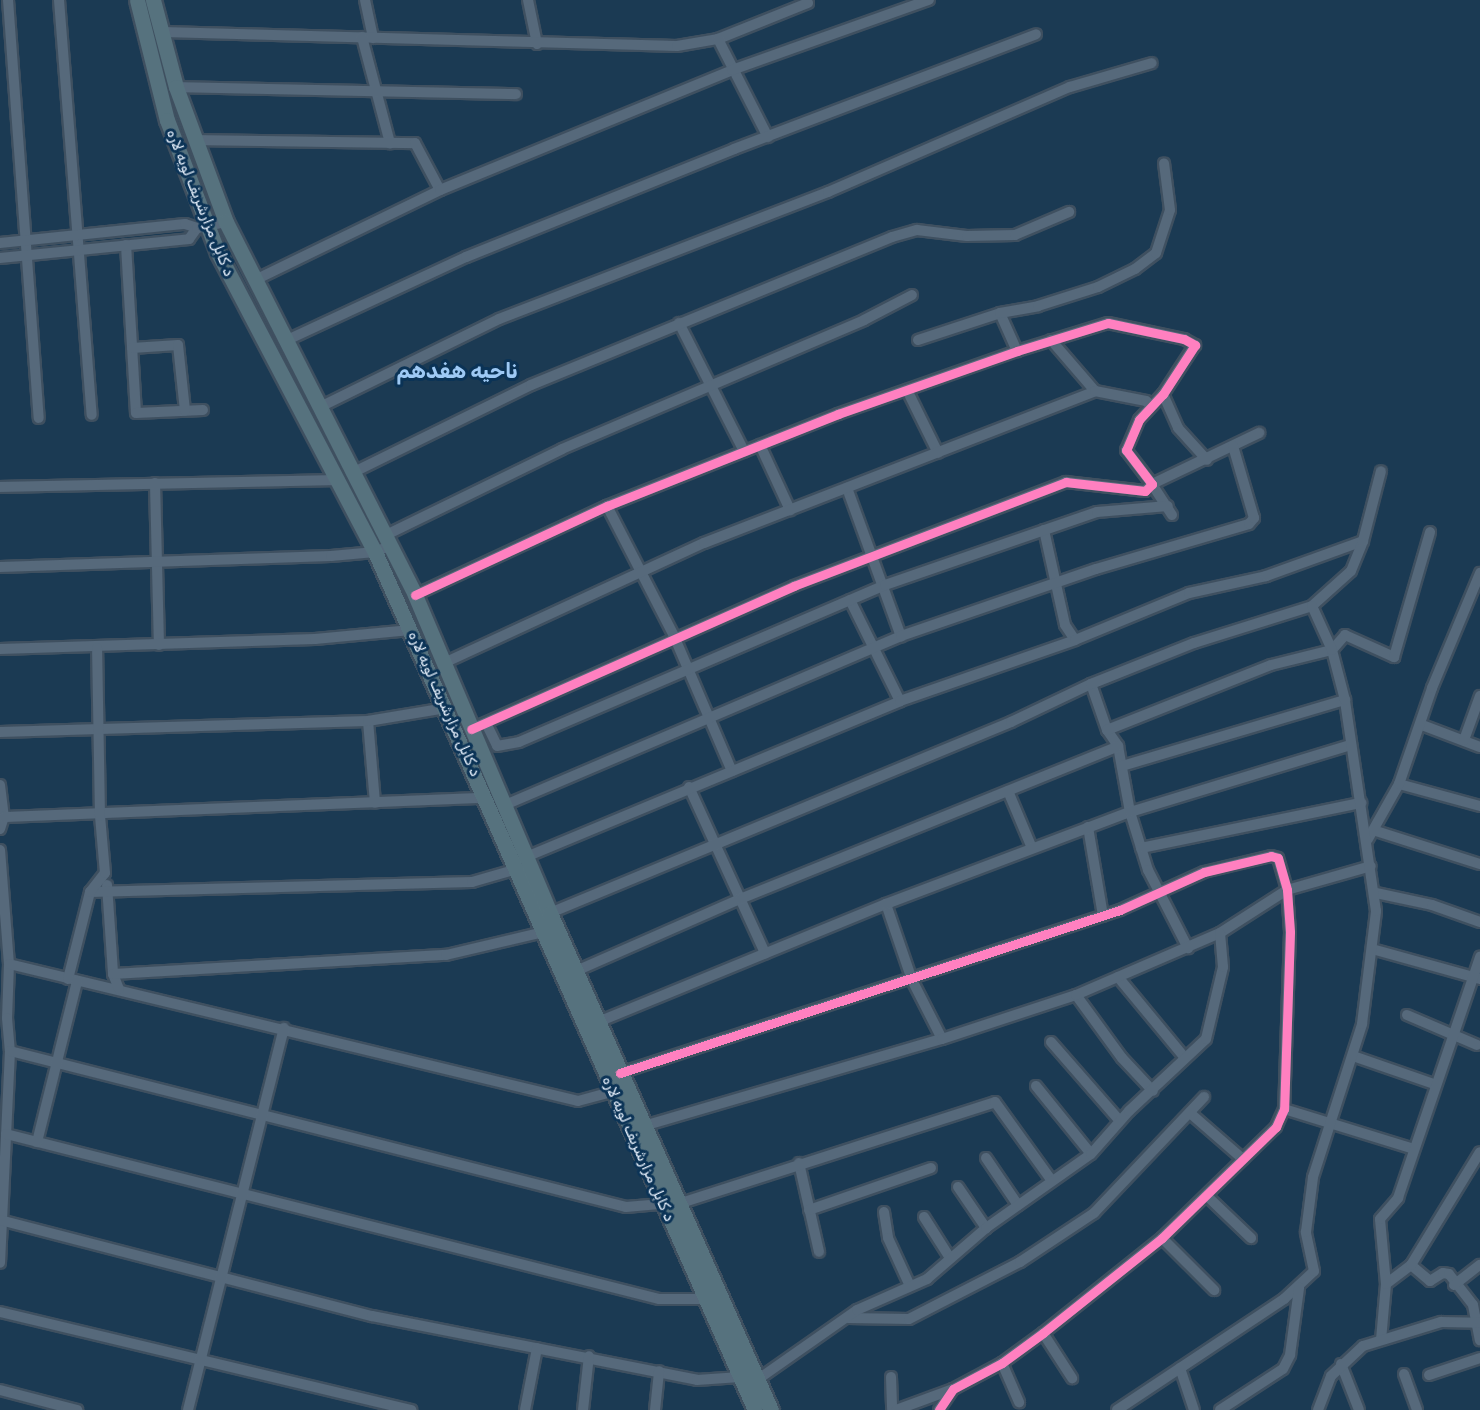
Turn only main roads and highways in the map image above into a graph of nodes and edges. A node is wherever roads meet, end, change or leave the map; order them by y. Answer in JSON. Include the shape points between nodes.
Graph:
{"nodes":[{"id":1,"x":137,"y":0,"type":"edge"},
{"id":2,"x":153,"y":0,"type":"edge"},
{"id":3,"x":383,"y":545,"type":"junction"},
{"id":4,"x":522,"y":863,"type":"junction"},
{"id":5,"x":754,"y":1410,"type":"edge"},
{"id":6,"x":771,"y":1410,"type":"edge"}],
"edges":[{"from":1,"to":3,"type":"highway","name":"د کابل مزارشریف لویه لاره","via":[[167,120],[202,226],[334,480]]},
{"from":2,"to":3,"type":"highway","name":"د کابل مزارشریف لویه لاره","via":[[176,87],[226,222],[320,407]]},
{"from":3,"to":4,"type":"highway","name":"د کابل مزارشریف لویه لاره","via":[[411,630],[486,798]]},
{"from":3,"to":4,"type":"highway","name":"د کابل مزارشریف لویه لاره","via":[[415,595],[505,805]]},
{"from":4,"to":5,"type":"highway","name":"د کابل مزارشریف لویه لاره","via":[[544,932]]},
{"from":4,"to":6,"type":"highway","name":"د کابل مزارشریف لویه لاره","via":[[550,913]]}]}
